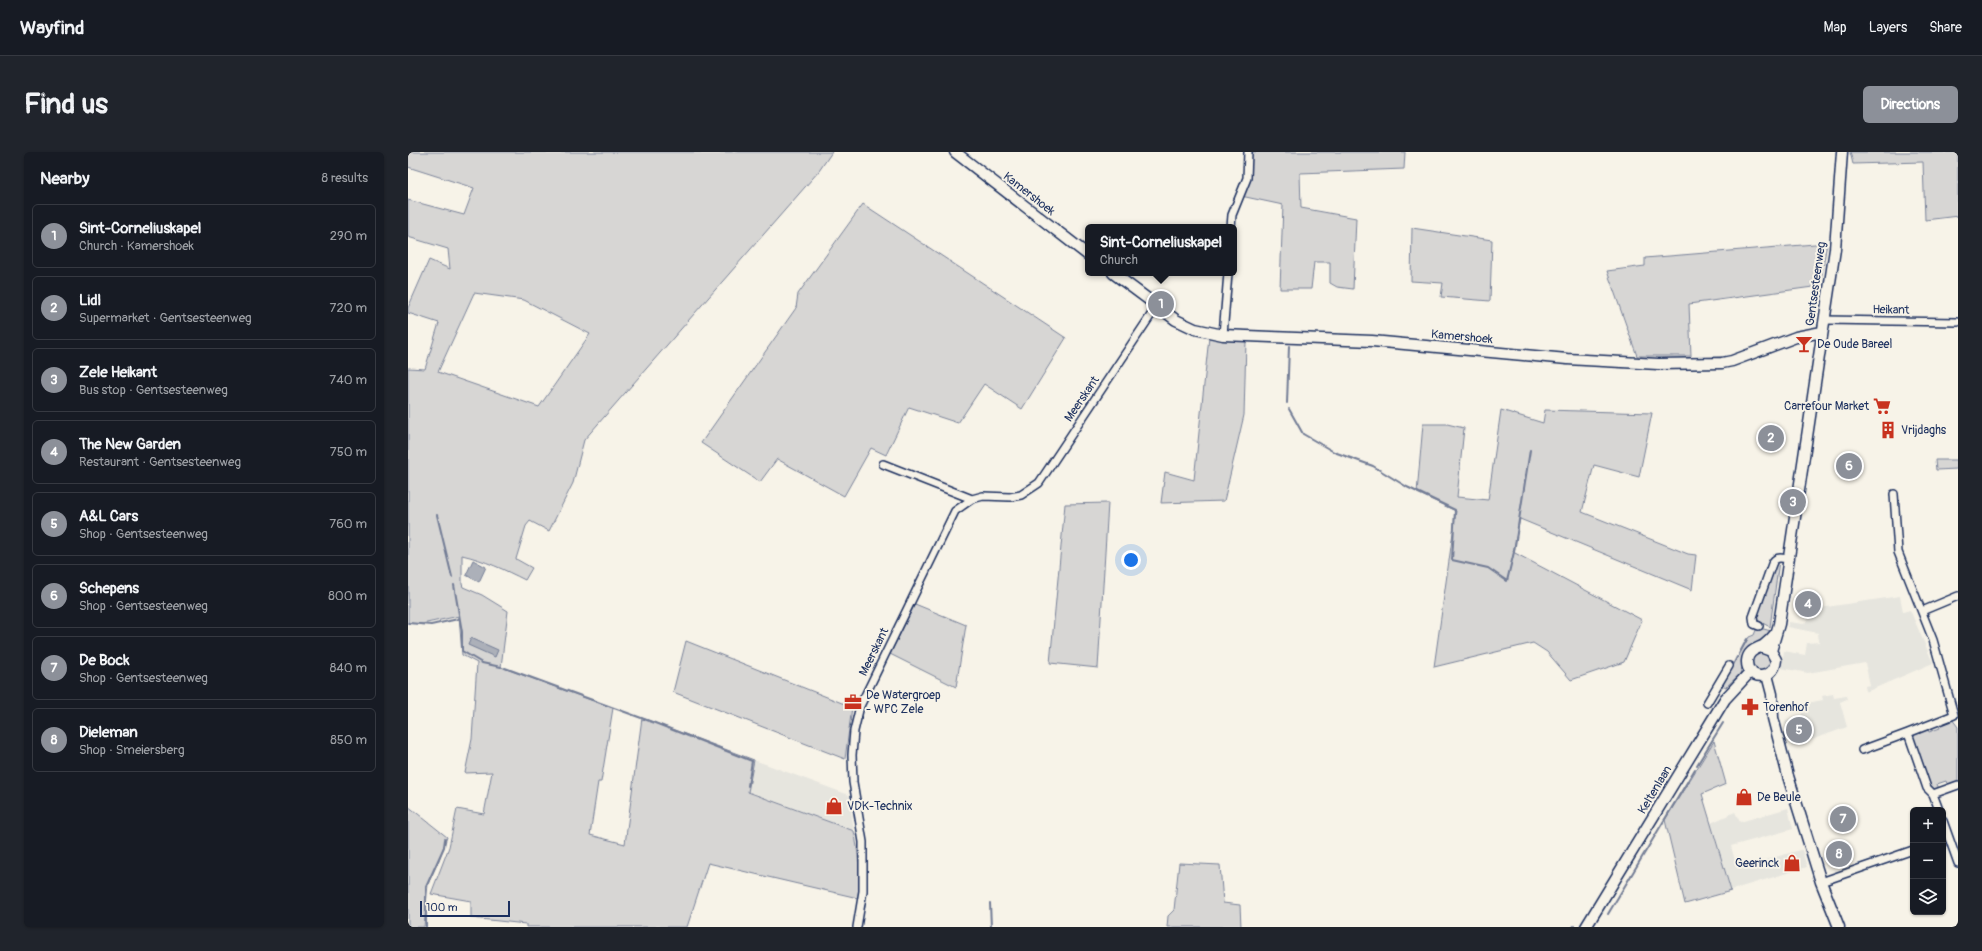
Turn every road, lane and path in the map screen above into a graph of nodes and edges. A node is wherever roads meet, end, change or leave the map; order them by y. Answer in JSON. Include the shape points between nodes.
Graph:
{"nodes":[{"id":1,"x":955,"y":152,"type":"edge"},
{"id":2,"x":1248,"y":152,"type":"edge"},
{"id":3,"x":1842,"y":152,"type":"edge"},
{"id":4,"x":1231,"y":224,"type":"edge"},
{"id":5,"x":1085,"y":253,"type":"edge"},
{"id":6,"x":1117,"y":276,"type":"edge"},
{"id":7,"x":1228,"y":276,"type":"edge"},
{"id":8,"x":1157,"y":306,"type":"junction"},
{"id":9,"x":1824,"y":320,"type":"junction"},
{"id":10,"x":1958,"y":322,"type":"edge"},
{"id":11,"x":1822,"y":332,"type":"junction"},
{"id":12,"x":1223,"y":335,"type":"junction"},
{"id":13,"x":883,"y":464,"type":"dead end"},
{"id":14,"x":1894,"y":494,"type":"dead end"},
{"id":15,"x":972,"y":499,"type":"junction"},
{"id":16,"x":1789,"y":559,"type":"junction"},
{"id":17,"x":1958,"y":596,"type":"edge"},
{"id":18,"x":1922,"y":611,"type":"junction"},
{"id":19,"x":1759,"y":626,"type":"dead end"},
{"id":20,"x":1776,"y":632,"type":"junction"},
{"id":21,"x":1760,"y":647,"type":"junction"},
{"id":22,"x":1771,"y":651,"type":"junction"},
{"id":23,"x":1729,"y":666,"type":"dead end"},
{"id":24,"x":1751,"y":671,"type":"junction"},
{"id":25,"x":1767,"y":675,"type":"junction"},
{"id":26,"x":1717,"y":685,"type":"junction"},
{"id":27,"x":1730,"y":692,"type":"junction"},
{"id":28,"x":1707,"y":703,"type":"dead end"},
{"id":29,"x":1908,"y":733,"type":"junction"},
{"id":30,"x":1862,"y":750,"type":"dead end"},
{"id":31,"x":1958,"y":785,"type":"edge"},
{"id":32,"x":1933,"y":794,"type":"junction"},
{"id":33,"x":1938,"y":807,"type":"edge"},
{"id":34,"x":1946,"y":838,"type":"edge"},
{"id":35,"x":1910,"y":851,"type":"edge"},
{"id":36,"x":1958,"y":861,"type":"edge"},
{"id":37,"x":1820,"y":882,"type":"junction"},
{"id":38,"x":857,"y":927,"type":"edge"},
{"id":39,"x":1586,"y":927,"type":"edge"},
{"id":40,"x":1839,"y":927,"type":"edge"}],
"edges":[{"from":1,"to":5,"type":"street","name":"Kamershoek"},
{"from":2,"to":4,"type":"street","via":[[1247,178],[1232,215]]},
{"from":3,"to":9,"type":"street","name":"Gentsesteenweg","via":[[1835,249]]},
{"from":6,"to":8,"type":"street","name":"Kamershoek"},
{"from":7,"to":12,"type":"street"},
{"from":8,"to":12,"type":"street","name":"Kamershoek","via":[[1176,320],[1195,329]]},
{"from":8,"to":15,"type":"street","name":"Meerskant","via":[[1039,483],[1021,495],[983,496]]},
{"from":9,"to":10,"type":"street","name":"Heikant"},
{"from":9,"to":11,"type":"street","name":"Gentsesteenweg"},
{"from":11,"to":12,"type":"street","name":"Kamershoek","via":[[1796,337],[1722,363],[1658,364],[1567,359],[1372,341]]},
{"from":11,"to":16,"type":"street","name":"Gentsesteenweg"},
{"from":13,"to":15,"type":"street","name":"Meerskant"},
{"from":14,"to":18,"type":"street","via":[[1898,552]]},
{"from":15,"to":38,"type":"street","name":"Meerskant","via":[[955,511],[858,714],[852,755],[853,782],[863,842],[864,875]]},
{"from":16,"to":19,"type":"street","via":[[1773,560],[1753,617],[1754,624]]},
{"from":16,"to":20,"type":"street","name":"Gentsesteenweg"},
{"from":17,"to":18,"type":"street"},
{"from":18,"to":29,"type":"street","via":[[1954,715]]},
{"from":20,"to":21,"type":"street"},
{"from":20,"to":22,"type":"street","name":"Gentsesteenweg"},
{"from":21,"to":22,"type":"street"},
{"from":21,"to":24,"type":"street","via":[[1752,650],[1748,657],[1747,665]]},
{"from":22,"to":25,"type":"street","name":"Gentsesteenweg","via":[[1775,656],[1776,665]]},
{"from":23,"to":26,"type":"street"},
{"from":24,"to":25,"type":"street","via":[[1757,676]]},
{"from":24,"to":27,"type":"street","name":"Keltenlaan"},
{"from":25,"to":37,"type":"street","via":[[1772,694],[1773,718]]},
{"from":26,"to":27,"type":"street"},
{"from":26,"to":28,"type":"street"},
{"from":27,"to":39,"type":"street","name":"Keltenlaan"},
{"from":29,"to":30,"type":"street"},
{"from":29,"to":32,"type":"street","via":[[1927,788]]},
{"from":31,"to":32,"type":"street"},
{"from":32,"to":33,"type":"street"},
{"from":34,"to":36,"type":"street"},
{"from":35,"to":37,"type":"street"},
{"from":37,"to":40,"type":"street"}]}
